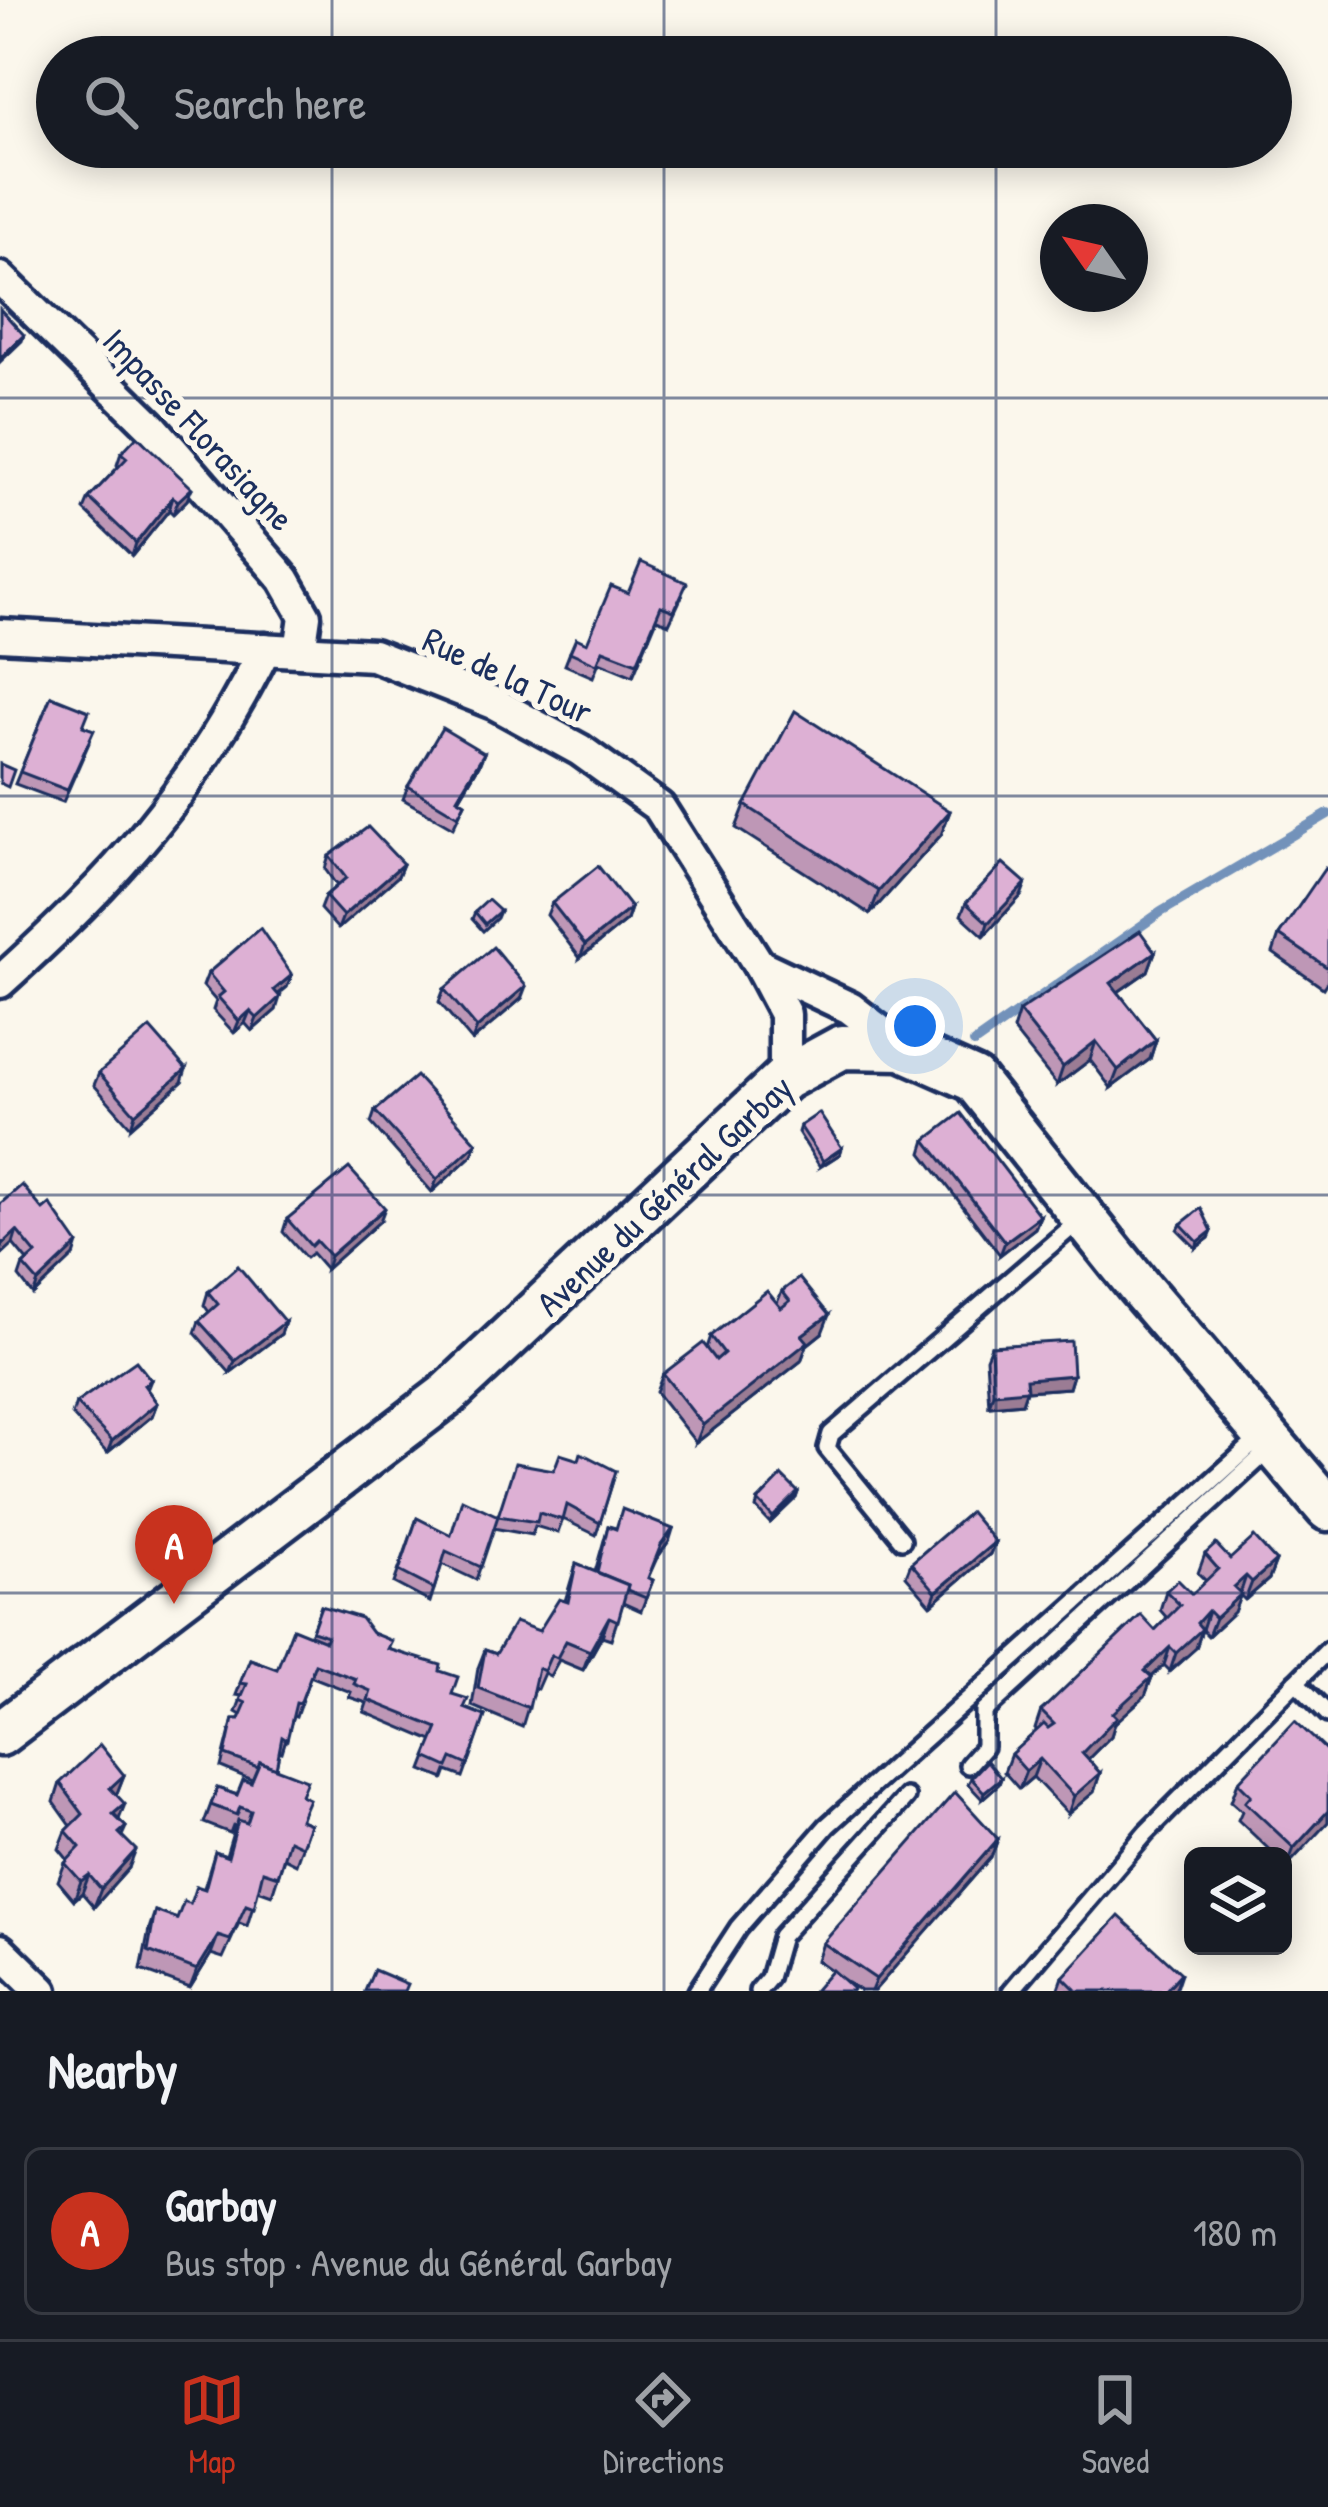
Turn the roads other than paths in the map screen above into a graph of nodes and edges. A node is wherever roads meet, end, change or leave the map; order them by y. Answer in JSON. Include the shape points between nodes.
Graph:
{"nodes":[{"id":1,"x":0,"y":278,"type":"edge"},
{"id":2,"x":0,"y":635,"type":"edge"},
{"id":3,"x":265,"y":650,"type":"junction"},
{"id":4,"x":300,"y":651,"type":"junction"},
{"id":5,"x":759,"y":965,"type":"junction"},
{"id":6,"x":0,"y":982,"type":"edge"},
{"id":7,"x":902,"y":1048,"type":"junction"},
{"id":8,"x":785,"y":1078,"type":"junction"},
{"id":9,"x":1083,"y":1217,"type":"junction"},
{"id":10,"x":1268,"y":1440,"type":"junction"},
{"id":11,"x":1328,"y":1509,"type":"edge"},
{"id":12,"x":902,"y":1540,"type":"dead end"},
{"id":13,"x":1328,"y":1650,"type":"edge"},
{"id":14,"x":1296,"y":1682,"type":"junction"},
{"id":15,"x":1328,"y":1714,"type":"edge"},
{"id":16,"x":0,"y":1733,"type":"edge"},
{"id":17,"x":968,"y":1765,"type":"dead end"},
{"id":18,"x":907,"y":1797,"type":"dead end"},
{"id":19,"x":0,"y":1950,"type":"edge"},
{"id":20,"x":42,"y":1991,"type":"edge"},
{"id":21,"x":697,"y":1991,"type":"edge"},
{"id":22,"x":758,"y":1991,"type":"edge"},
{"id":23,"x":1011,"y":1991,"type":"edge"}],
"edges":[{"from":1,"to":4,"type":"street","name":"Impasse Florasiagne","via":[[154,428],[284,578],[305,616]]},
{"from":2,"to":3,"type":"street","name":"Rue de la Tour"},
{"from":3,"to":4,"type":"street","name":"Rue de la Tour"},
{"from":3,"to":6,"type":"street","via":[[222,735],[152,833]]},
{"from":4,"to":5,"type":"street","name":"Rue de la Tour","via":[[373,655],[494,703],[580,750],[659,807]]},
{"from":5,"to":7,"type":"street","via":[[850,1008]]},
{"from":5,"to":8,"type":"street","name":"Rue de la Tour","via":[[785,1014]]},
{"from":7,"to":8,"type":"main road","name":"Avenue du Général Garbay","via":[[842,1047]]},
{"from":7,"to":9,"type":"main road","name":"Avenue du Général Garbay","via":[[974,1080]]},
{"from":8,"to":16,"type":"main road","name":"Avenue du Général Garbay","via":[[448,1394]]},
{"from":9,"to":10,"type":"main road","name":"Avenue du Général Garbay"},
{"from":9,"to":12,"type":"lane","via":[[831,1434],[827,1448]]},
{"from":10,"to":11,"type":"main road","name":"Avenue du Général Garbay"},
{"from":10,"to":17,"type":"lane","via":[[1247,1476],[984,1712],[984,1747]]},
{"from":10,"to":21,"type":"lane","via":[[827,1826],[738,1928]]},
{"from":13,"to":14,"type":"lane"},
{"from":14,"to":15,"type":"lane"},
{"from":14,"to":23,"type":"lane","via":[[1146,1833]]},
{"from":18,"to":22,"type":"lane","via":[[781,1936],[770,1978]]},
{"from":19,"to":20,"type":"street"}]}
